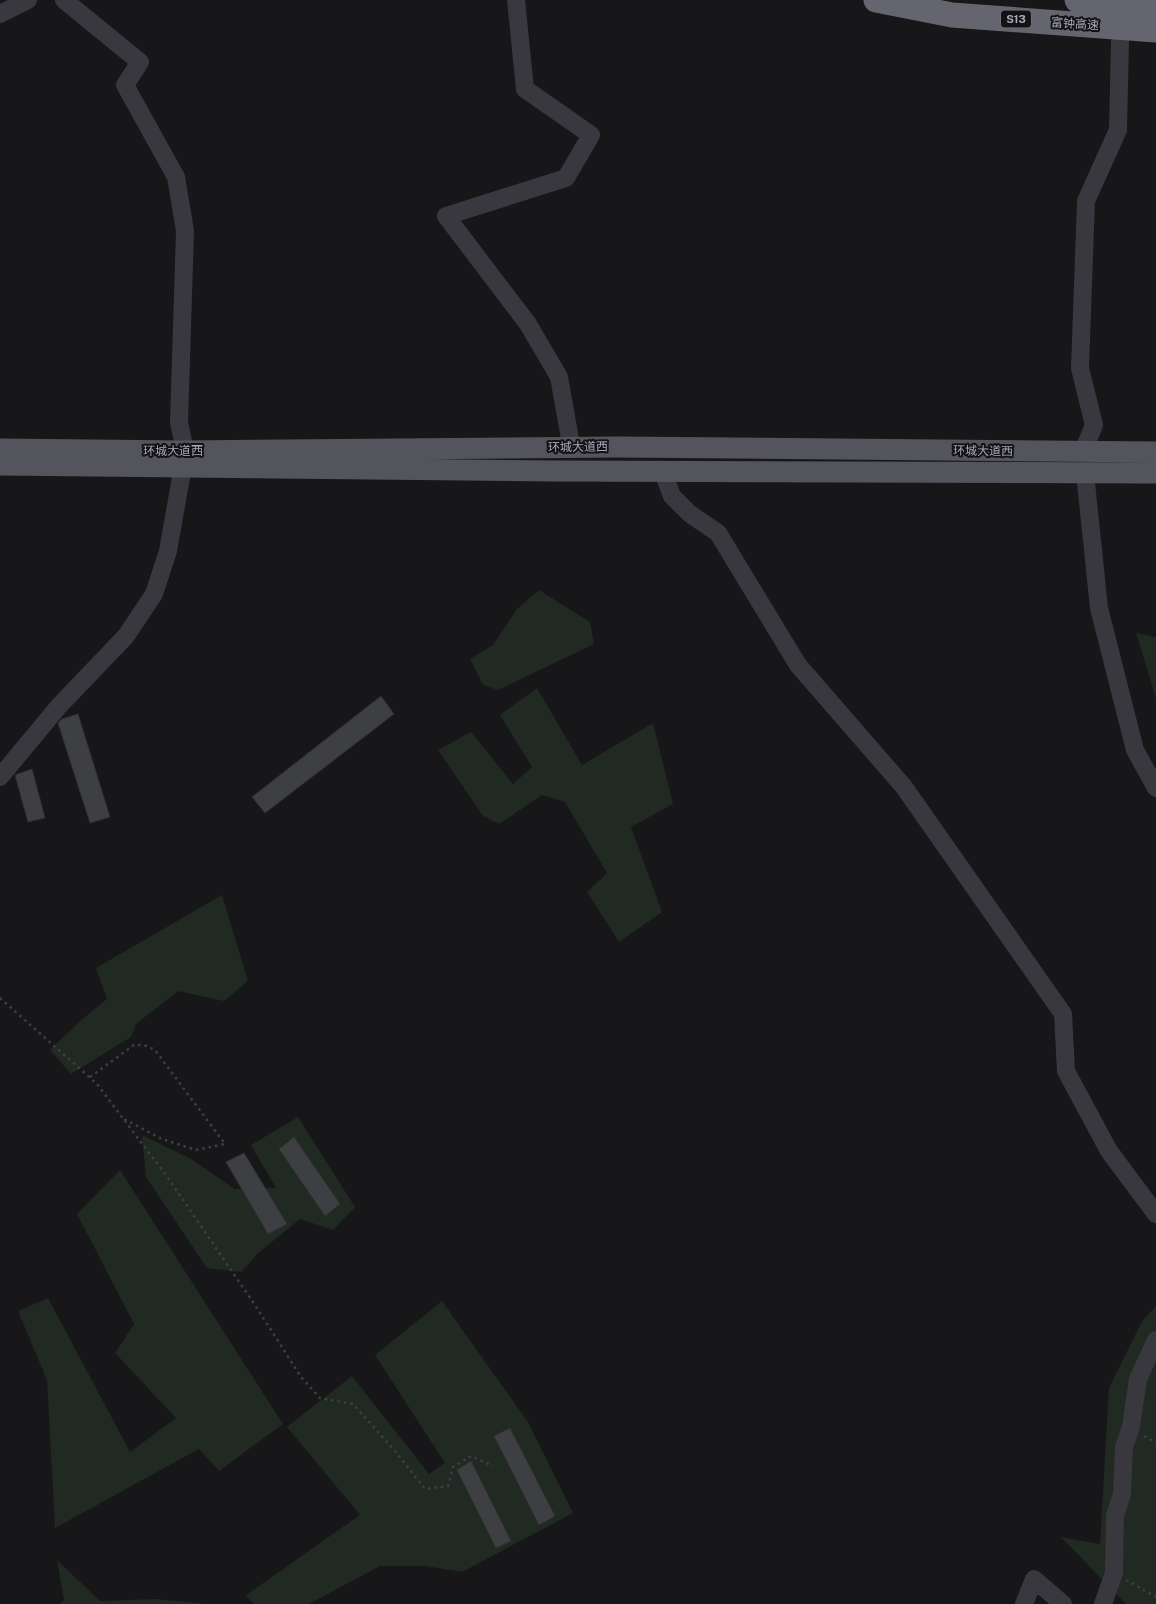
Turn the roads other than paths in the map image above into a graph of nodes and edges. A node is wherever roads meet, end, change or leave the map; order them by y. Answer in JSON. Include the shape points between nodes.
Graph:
{"nodes":[{"id":1,"x":28,"y":0,"type":"edge"},
{"id":2,"x":64,"y":0,"type":"edge"},
{"id":3,"x":516,"y":0,"type":"edge"},
{"id":4,"x":876,"y":0,"type":"edge"},
{"id":5,"x":1077,"y":0,"type":"edge"},
{"id":6,"x":1156,"y":6,"type":"edge"},
{"id":7,"x":0,"y":14,"type":"edge"},
{"id":8,"x":1156,"y":30,"type":"edge"},
{"id":9,"x":1120,"y":41,"type":"dead end"},
{"id":10,"x":575,"y":447,"type":"junction"},
{"id":11,"x":0,"y":450,"type":"edge"},
{"id":12,"x":1083,"y":452,"type":"junction"},
{"id":13,"x":1156,"y":452,"type":"edge"},
{"id":14,"x":184,"y":459,"type":"junction"},
{"id":15,"x":0,"y":465,"type":"edge"},
{"id":16,"x":663,"y":472,"type":"junction"},
{"id":17,"x":1156,"y":473,"type":"edge"},
{"id":18,"x":1086,"y":474,"type":"junction"},
{"id":19,"x":0,"y":777,"type":"edge"},
{"id":20,"x":1156,"y":788,"type":"edge"},
{"id":21,"x":1156,"y":1214,"type":"edge"},
{"id":22,"x":1156,"y":1340,"type":"edge"},
{"id":23,"x":1024,"y":1604,"type":"edge"},
{"id":24,"x":1063,"y":1604,"type":"edge"},
{"id":25,"x":1103,"y":1604,"type":"edge"}],
"edges":[{"from":1,"to":7,"type":"street"},
{"from":2,"to":14,"type":"street","via":[[140,62],[125,85],[176,177],[185,231],[179,422]]},
{"from":3,"to":10,"type":"street","via":[[525,89],[591,135],[566,178],[446,216],[528,324],[559,377],[570,439]]},
{"from":4,"to":8,"type":"highway","name":"富钟高速","number":"S13","via":[[952,15]]},
{"from":5,"to":6,"type":"highway","name":"富钟高速"},
{"from":9,"to":12,"type":"street","via":[[1118,130],[1086,201],[1080,368],[1094,425]]},
{"from":10,"to":12,"type":"main road","name":"环城大道西"},
{"from":10,"to":14,"type":"main road","name":"环城大道西"},
{"from":11,"to":14,"type":"main road","name":"环城大道西"},
{"from":12,"to":13,"type":"main road","name":"环城大道西"},
{"from":14,"to":15,"type":"main road","name":"环城大道西"},
{"from":14,"to":16,"type":"main road","name":"环城大道西"},
{"from":14,"to":19,"type":"street","via":[[168,551],[154,594],[126,636],[59,706]]},
{"from":16,"to":18,"type":"main road","name":"环城大道西"},
{"from":16,"to":21,"type":"street","via":[[672,496],[690,514],[718,533],[798,664],[904,787],[1063,1014],[1066,1072],[1109,1151]]},
{"from":17,"to":18,"type":"main road","name":"环城大道西"},
{"from":18,"to":20,"type":"street","via":[[1099,608],[1134,750]]},
{"from":22,"to":25,"type":"street","via":[[1138,1379],[1124,1447],[1122,1494],[1114,1516],[1114,1573]]},
{"from":23,"to":24,"type":"street","via":[[1034,1579]]}]}
